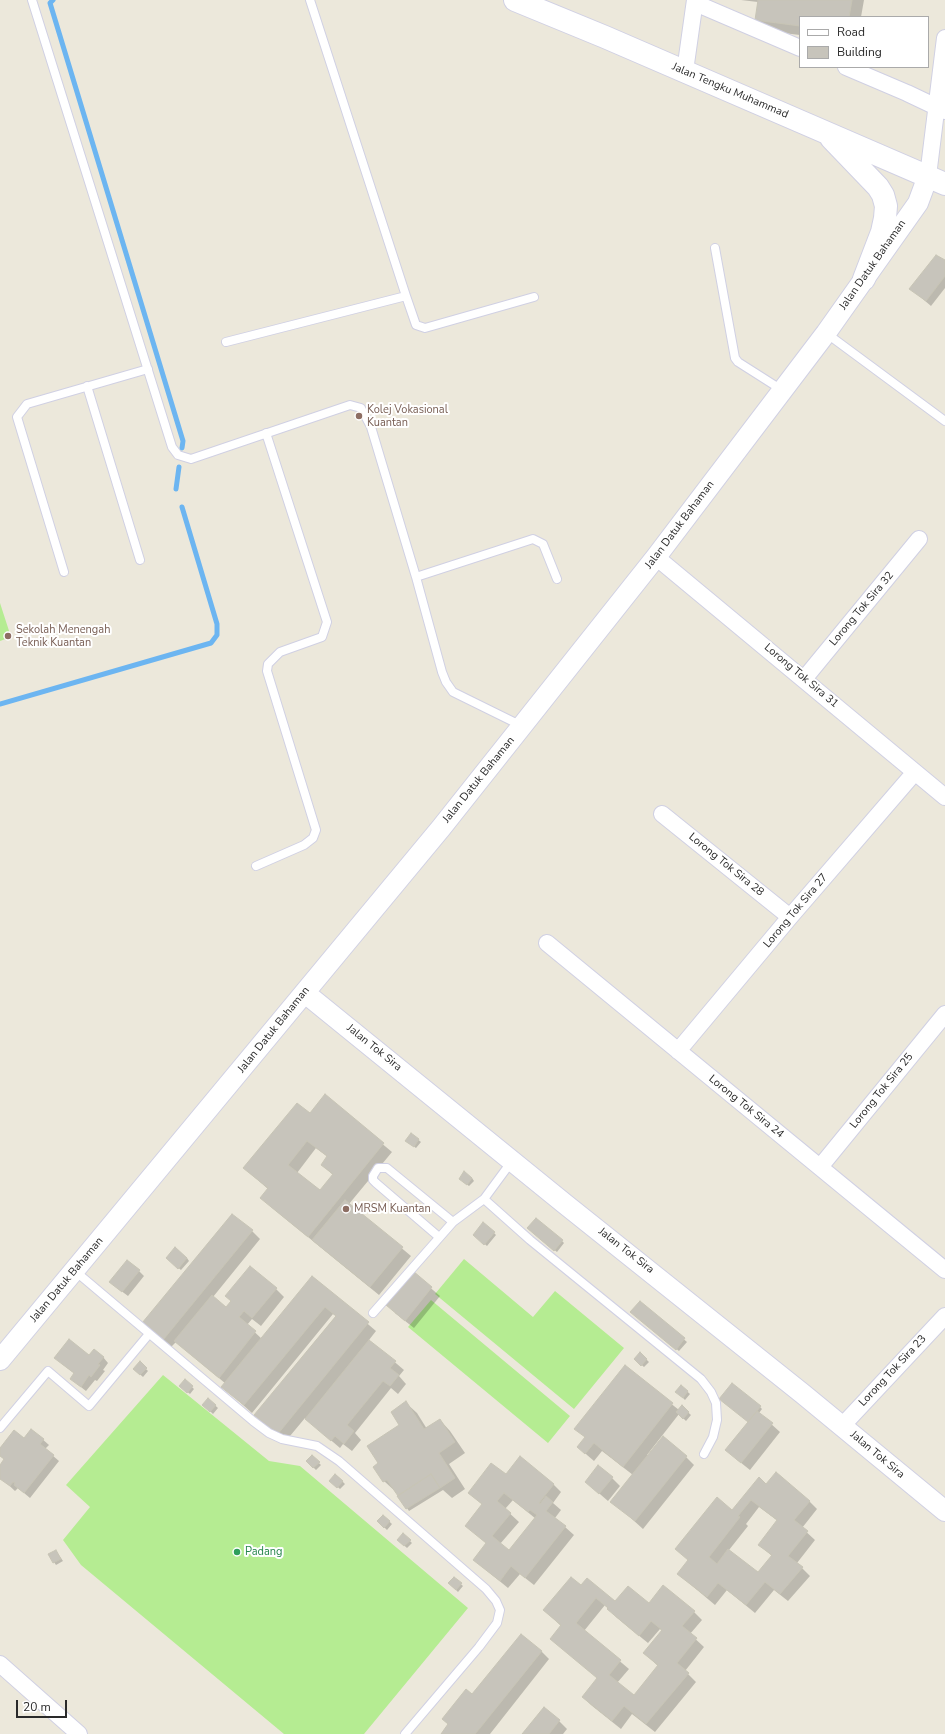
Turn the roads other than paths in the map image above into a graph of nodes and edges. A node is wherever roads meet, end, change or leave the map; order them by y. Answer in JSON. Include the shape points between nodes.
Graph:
{"nodes":[{"id":1,"x":32,"y":0,"type":"edge"},
{"id":2,"x":310,"y":0,"type":"edge"},
{"id":3,"x":515,"y":0,"type":"edge"},
{"id":4,"x":695,"y":2,"type":"edge"},
{"id":5,"x":945,"y":38,"type":"edge"},
{"id":6,"x":799,"y":48,"type":"edge"},
{"id":7,"x":848,"y":68,"type":"edge"},
{"id":8,"x":685,"y":71,"type":"junction"},
{"id":9,"x":941,"y":110,"type":"edge"},
{"id":10,"x":825,"y":132,"type":"junction"},
{"id":11,"x":937,"y":180,"type":"edge"},
{"id":12,"x":715,"y":248,"type":"dead end"},
{"id":13,"x":864,"y":279,"type":"junction"},
{"id":14,"x":406,"y":296,"type":"junction"},
{"id":15,"x":534,"y":297,"type":"dead end"},
{"id":16,"x":826,"y":333,"type":"junction"},
{"id":17,"x":226,"y":342,"type":"dead end"},
{"id":18,"x":148,"y":369,"type":"junction"},
{"id":19,"x":87,"y":386,"type":"junction"},
{"id":20,"x":782,"y":390,"type":"junction"},
{"id":21,"x":945,"y":421,"type":"edge"},
{"id":22,"x":266,"y":433,"type":"junction"},
{"id":23,"x":919,"y":538,"type":"dead end"},
{"id":24,"x":656,"y":557,"type":"junction"},
{"id":25,"x":140,"y":560,"type":"dead end"},
{"id":26,"x":64,"y":572,"type":"dead end"},
{"id":27,"x":416,"y":577,"type":"junction"},
{"id":28,"x":557,"y":579,"type":"dead end"},
{"id":29,"x":804,"y":679,"type":"junction"},
{"id":30,"x":522,"y":726,"type":"junction"},
{"id":31,"x":915,"y":772,"type":"junction"},
{"id":32,"x":945,"y":796,"type":"edge"},
{"id":33,"x":662,"y":814,"type":"dead end"},
{"id":34,"x":256,"y":866,"type":"dead end"},
{"id":35,"x":790,"y":917,"type":"junction"},
{"id":36,"x":547,"y":943,"type":"dead end"},
{"id":37,"x":305,"y":993,"type":"junction"},
{"id":38,"x":945,"y":1014,"type":"edge"},
{"id":39,"x":678,"y":1051,"type":"junction"},
{"id":40,"x":512,"y":1160,"type":"junction"},
{"id":41,"x":820,"y":1167,"type":"junction"},
{"id":42,"x":484,"y":1199,"type":"junction"},
{"id":43,"x":453,"y":1222,"type":"junction"},
{"id":44,"x":439,"y":1237,"type":"junction"},
{"id":45,"x":945,"y":1270,"type":"edge"},
{"id":46,"x":75,"y":1271,"type":"junction"},
{"id":47,"x":373,"y":1313,"type":"dead end"},
{"id":48,"x":945,"y":1316,"type":"edge"},
{"id":49,"x":149,"y":1334,"type":"junction"},
{"id":50,"x":0,"y":1360,"type":"edge"},
{"id":51,"x":842,"y":1426,"type":"junction"},
{"id":52,"x":0,"y":1428,"type":"edge"},
{"id":53,"x":704,"y":1454,"type":"dead end"},
{"id":54,"x":945,"y":1511,"type":"edge"},
{"id":55,"x":0,"y":1664,"type":"edge"},
{"id":56,"x":79,"y":1734,"type":"edge"},
{"id":57,"x":405,"y":1734,"type":"edge"}],
"edges":[{"from":1,"to":18,"type":"lane"},
{"from":2,"to":14,"type":"lane"},
{"from":3,"to":8,"type":"main road","name":"Jalan Tengku Muhammad"},
{"from":4,"to":6,"type":"street"},
{"from":4,"to":8,"type":"street"},
{"from":5,"to":9,"type":"street"},
{"from":7,"to":9,"type":"street"},
{"from":8,"to":10,"type":"main road","name":"Jalan Tengku Muhammad"},
{"from":9,"to":11,"type":"street"},
{"from":10,"to":11,"type":"main road","name":"Jalan Tengku Muhammad"},
{"from":10,"to":13,"type":"main road","via":[[878,187],[886,206],[882,232]]},
{"from":11,"to":13,"type":"street","name":"Jalan Datuk Bahaman"},
{"from":12,"to":20,"type":"lane","via":[[735,358]]},
{"from":13,"to":16,"type":"street","name":"Jalan Datuk Bahaman"},
{"from":14,"to":15,"type":"lane","via":[[416,325],[425,328]]},
{"from":14,"to":17,"type":"lane"},
{"from":16,"to":20,"type":"street","name":"Jalan Datuk Bahaman"},
{"from":16,"to":21,"type":"lane"},
{"from":18,"to":19,"type":"lane"},
{"from":18,"to":22,"type":"lane","via":[[172,447],[178,455],[190,458]]},
{"from":19,"to":25,"type":"lane"},
{"from":19,"to":26,"type":"lane","via":[[27,404],[17,418]]},
{"from":20,"to":24,"type":"street","name":"Jalan Datuk Bahaman"},
{"from":22,"to":27,"type":"lane","via":[[350,405],[361,408],[371,427]]},
{"from":22,"to":34,"type":"lane","via":[[327,622],[322,637],[280,652],[268,664],[267,671],[316,830],[313,838],[304,845]]},
{"from":23,"to":29,"type":"street","name":"Lorong Tok Sira 32"},
{"from":24,"to":29,"type":"street","name":"Lorong Tok Sira 31"},
{"from":24,"to":30,"type":"street","name":"Jalan Datuk Bahaman"},
{"from":27,"to":28,"type":"lane","via":[[533,539],[543,544]]},
{"from":27,"to":30,"type":"lane","via":[[442,672],[453,692]]},
{"from":29,"to":31,"type":"street","name":"Lorong Tok Sira 31"},
{"from":30,"to":37,"type":"street","name":"Jalan Datuk Bahaman"},
{"from":31,"to":32,"type":"street","name":"Lorong Tok Sira 31"},
{"from":31,"to":35,"type":"street","name":"Lorong Tok Sira 27"},
{"from":33,"to":35,"type":"street","name":"Lorong Tok Sira 28"},
{"from":35,"to":39,"type":"street","name":"Lorong Tok Sira 27"},
{"from":36,"to":39,"type":"street","name":"Lorong Tok Sira 24"},
{"from":37,"to":40,"type":"street","name":"Jalan Tok Sira"},
{"from":37,"to":46,"type":"street","name":"Jalan Datuk Bahaman"},
{"from":38,"to":41,"type":"street","name":"Lorong Tok Sira 25"},
{"from":39,"to":41,"type":"street","name":"Lorong Tok Sira 24"},
{"from":40,"to":42,"type":"lane"},
{"from":40,"to":51,"type":"street","name":"Jalan Tok Sira"},
{"from":41,"to":45,"type":"street","name":"Lorong Tok Sira 24"},
{"from":42,"to":43,"type":"lane"},
{"from":42,"to":53,"type":"lane","via":[[530,1240],[701,1379],[716,1402],[717,1420],[713,1437]]},
{"from":43,"to":44,"type":"lane"},
{"from":43,"to":44,"type":"lane","via":[[387,1168],[378,1168],[373,1180]]},
{"from":44,"to":47,"type":"lane"},
{"from":46,"to":49,"type":"lane"},
{"from":46,"to":50,"type":"street","name":"Jalan Datuk Bahaman"},
{"from":48,"to":51,"type":"street","name":"Lorong Tok Sira 23"},
{"from":49,"to":52,"type":"lane","via":[[89,1406],[48,1371]]},
{"from":49,"to":57,"type":"lane","via":[[269,1433],[282,1439],[317,1446],[333,1456],[486,1589],[496,1601],[500,1610],[497,1623]]},
{"from":51,"to":54,"type":"street","name":"Jalan Tok Sira"},
{"from":55,"to":56,"type":"street"}]}
